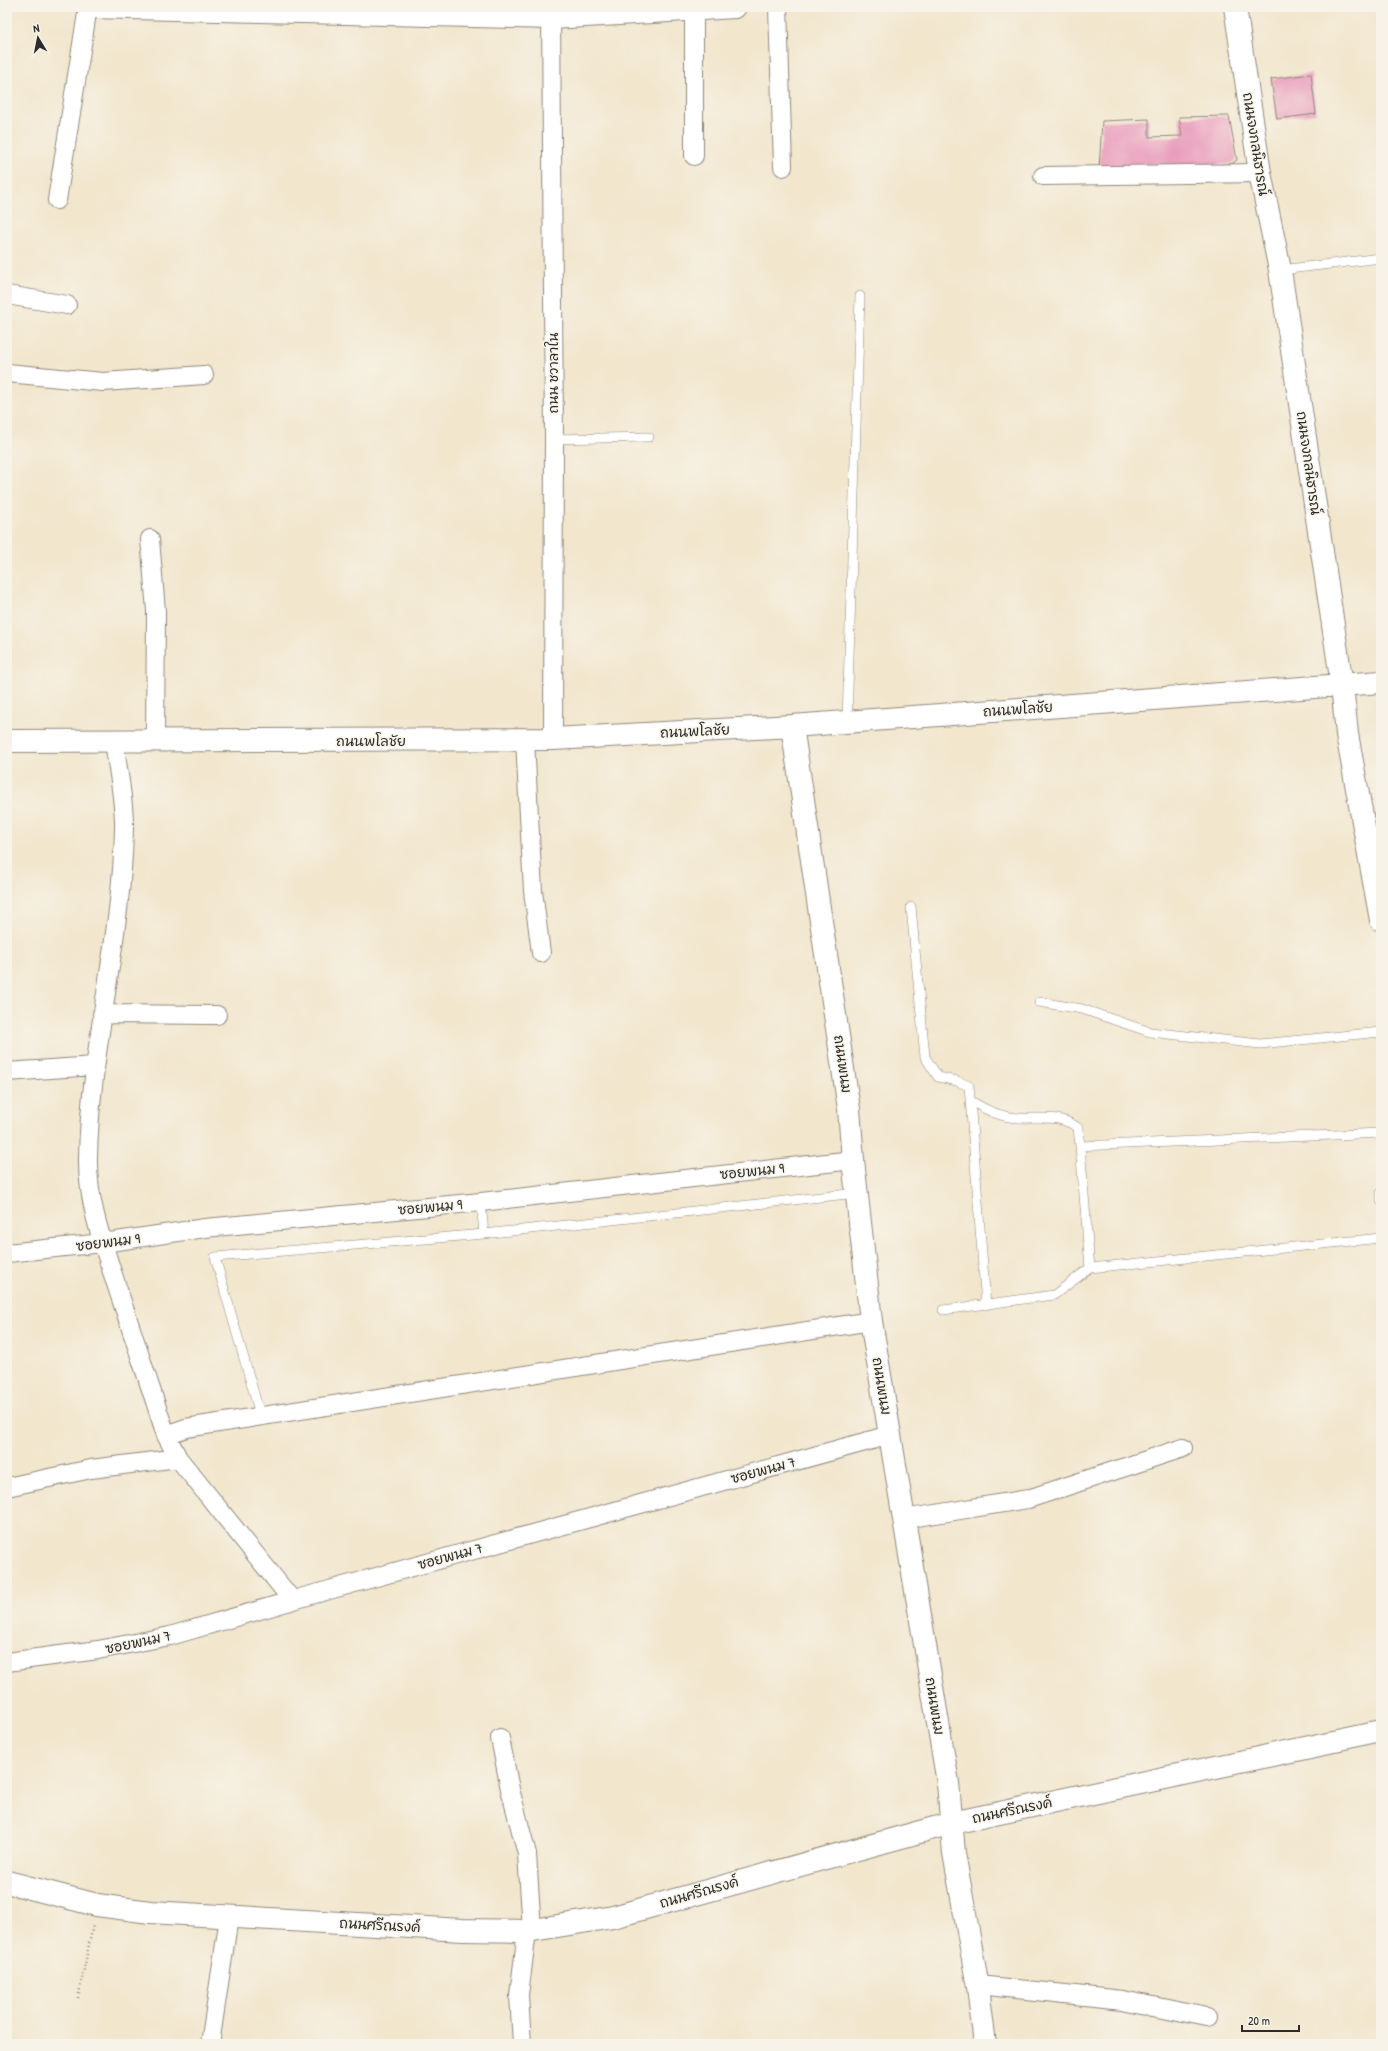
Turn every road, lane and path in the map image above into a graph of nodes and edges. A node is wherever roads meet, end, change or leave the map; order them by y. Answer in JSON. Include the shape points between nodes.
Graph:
{"nodes":[{"id":1,"x":89,"y":7,"type":"edge"},
{"id":2,"x":735,"y":7,"type":"edge"},
{"id":3,"x":778,"y":7,"type":"edge"},
{"id":4,"x":1235,"y":7,"type":"edge"},
{"id":5,"x":694,"y":9,"type":"junction"},
{"id":6,"x":551,"y":13,"type":"edge"},
{"id":7,"x":694,"y":156,"type":"dead end"},
{"id":8,"x":782,"y":167,"type":"dead end"},
{"id":9,"x":1260,"y":173,"type":"junction"},
{"id":10,"x":1043,"y":176,"type":"dead end"},
{"id":11,"x":57,"y":200,"type":"dead end"},
{"id":12,"x":1381,"y":258,"type":"edge"},
{"id":13,"x":1280,"y":270,"type":"junction"},
{"id":14,"x":7,"y":294,"type":"edge"},
{"id":15,"x":860,"y":296,"type":"dead end"},
{"id":16,"x":67,"y":305,"type":"dead end"},
{"id":17,"x":7,"y":373,"type":"edge"},
{"id":18,"x":204,"y":375,"type":"dead end"},
{"id":19,"x":650,"y":437,"type":"dead end"},
{"id":20,"x":554,"y":439,"type":"junction"},
{"id":21,"x":150,"y":539,"type":"dead end"},
{"id":22,"x":1381,"y":682,"type":"edge"},
{"id":23,"x":1342,"y":684,"type":"junction"},
{"id":24,"x":847,"y":722,"type":"junction"},
{"id":25,"x":792,"y":726,"type":"junction"},
{"id":26,"x":553,"y":739,"type":"junction"},
{"id":27,"x":114,"y":740,"type":"junction"},
{"id":28,"x":525,"y":740,"type":"junction"},
{"id":29,"x":7,"y":741,"type":"edge"},
{"id":30,"x":155,"y":741,"type":"junction"},
{"id":31,"x":911,"y":907,"type":"dead end"},
{"id":32,"x":1381,"y":920,"type":"edge"},
{"id":33,"x":541,"y":953,"type":"dead end"},
{"id":34,"x":1039,"y":1002,"type":"dead end"},
{"id":35,"x":102,"y":1014,"type":"junction"},
{"id":36,"x":217,"y":1015,"type":"dead end"},
{"id":37,"x":1381,"y":1032,"type":"edge"},
{"id":38,"x":95,"y":1066,"type":"junction"},
{"id":39,"x":7,"y":1072,"type":"edge"},
{"id":40,"x":971,"y":1101,"type":"junction"},
{"id":41,"x":1381,"y":1132,"type":"edge"},
{"id":42,"x":1080,"y":1146,"type":"junction"},
{"id":43,"x":853,"y":1160,"type":"junction"},
{"id":44,"x":857,"y":1193,"type":"junction"},
{"id":45,"x":1381,"y":1193,"type":"edge"},
{"id":46,"x":1381,"y":1201,"type":"edge"},
{"id":47,"x":481,"y":1202,"type":"junction"},
{"id":48,"x":484,"y":1234,"type":"junction"},
{"id":49,"x":1381,"y":1238,"type":"edge"},
{"id":50,"x":103,"y":1243,"type":"junction"},
{"id":51,"x":7,"y":1253,"type":"edge"},
{"id":52,"x":1090,"y":1268,"type":"junction"},
{"id":53,"x":986,"y":1305,"type":"junction"},
{"id":54,"x":943,"y":1310,"type":"dead end"},
{"id":55,"x":872,"y":1321,"type":"junction"},
{"id":56,"x":261,"y":1418,"type":"junction"},
{"id":57,"x":166,"y":1435,"type":"junction"},
{"id":58,"x":890,"y":1435,"type":"junction"},
{"id":59,"x":1183,"y":1448,"type":"dead end"},
{"id":60,"x":178,"y":1458,"type":"junction"},
{"id":61,"x":7,"y":1487,"type":"edge"},
{"id":62,"x":904,"y":1519,"type":"junction"},
{"id":63,"x":292,"y":1600,"type":"junction"},
{"id":64,"x":7,"y":1662,"type":"edge"},
{"id":65,"x":1381,"y":1732,"type":"edge"},
{"id":66,"x":500,"y":1738,"type":"dead end"},
{"id":67,"x":952,"y":1823,"type":"junction"},
{"id":68,"x":7,"y":1882,"type":"edge"},
{"id":69,"x":97,"y":1905,"type":"junction"},
{"id":70,"x":229,"y":1917,"type":"junction"},
{"id":71,"x":530,"y":1930,"type":"junction"},
{"id":72,"x":978,"y":1987,"type":"junction"},
{"id":73,"x":78,"y":1998,"type":"dead end"},
{"id":74,"x":1207,"y":2017,"type":"dead end"},
{"id":75,"x":210,"y":2044,"type":"edge"},
{"id":76,"x":522,"y":2044,"type":"edge"},
{"id":77,"x":985,"y":2044,"type":"edge"}],
"edges":[{"from":1,"to":6,"type":"street"},
{"from":1,"to":11,"type":"street"},
{"from":2,"to":5,"type":"street"},
{"from":3,"to":8,"type":"street"},
{"from":4,"to":9,"type":"street","name":"ถนนจงกลนิธารณ์"},
{"from":5,"to":6,"type":"street"},
{"from":5,"to":7,"type":"street"},
{"from":6,"to":20,"type":"street","name":"ถนน ชวาลาใน"},
{"from":9,"to":10,"type":"street"},
{"from":9,"to":13,"type":"street","name":"ถนนจงกลนิธารณ์"},
{"from":12,"to":13,"type":"lane"},
{"from":13,"to":23,"type":"street","name":"ถนนจงกลนิธารณ์"},
{"from":14,"to":16,"type":"street"},
{"from":15,"to":24,"type":"lane"},
{"from":17,"to":18,"type":"street","via":[[103,382]]},
{"from":19,"to":20,"type":"lane"},
{"from":20,"to":26,"type":"street","name":"ถนน ชวาลาใน"},
{"from":21,"to":30,"type":"street","via":[[156,611]]},
{"from":22,"to":23,"type":"street","name":"ถนนพโลชัย"},
{"from":23,"to":24,"type":"street","name":"ถนนพโลชัย"},
{"from":23,"to":32,"type":"street","name":"ถนนจงกลนิธารณ์","via":[[1347,734]]},
{"from":24,"to":25,"type":"street","name":"ถนนพโลชัย"},
{"from":25,"to":26,"type":"street","name":"ถนนพโลชัย"},
{"from":25,"to":43,"type":"street","name":"ถนนพนม","via":[[849,1109]]},
{"from":26,"to":28,"type":"street","name":"ถนนพโลชัย"},
{"from":27,"to":29,"type":"street","name":"ถนนพโลชัย"},
{"from":27,"to":30,"type":"street","name":"ถนนพโลชัย"},
{"from":27,"to":35,"type":"street","via":[[124,826],[123,860],[112,964]]},
{"from":28,"to":30,"type":"street","name":"ถนนพโลชัย"},
{"from":28,"to":33,"type":"street","via":[[533,891]]},
{"from":31,"to":40,"type":"lane","via":[[925,1057],[938,1077],[969,1086]]},
{"from":34,"to":37,"type":"lane","via":[[1082,1009],[1150,1032],[1260,1044]]},
{"from":35,"to":36,"type":"street"},
{"from":35,"to":38,"type":"street"},
{"from":38,"to":39,"type":"street"},
{"from":38,"to":50,"type":"street","via":[[88,1159],[94,1210]]},
{"from":40,"to":42,"type":"lane","via":[[992,1113],[1017,1118],[1043,1117],[1070,1121],[1078,1128]]},
{"from":40,"to":53,"type":"lane"},
{"from":41,"to":42,"type":"lane"},
{"from":42,"to":52,"type":"lane"},
{"from":43,"to":44,"type":"street","name":"ถนนพนม"},
{"from":43,"to":47,"type":"street","name":"ซอยพนม 9"},
{"from":44,"to":48,"type":"lane"},
{"from":44,"to":55,"type":"street","name":"ถนนพนม"},
{"from":45,"to":46,"type":"lane"},
{"from":47,"to":48,"type":"lane"},
{"from":47,"to":50,"type":"street","name":"ซอยพนม 9","via":[[205,1228]]},
{"from":48,"to":56,"type":"lane","via":[[215,1257]]},
{"from":49,"to":52,"type":"lane"},
{"from":50,"to":51,"type":"street","name":"ซอยพนม 9"},
{"from":50,"to":57,"type":"street"},
{"from":52,"to":53,"type":"lane","via":[[1054,1295]]},
{"from":53,"to":54,"type":"lane"},
{"from":55,"to":56,"type":"street"},
{"from":55,"to":58,"type":"street","name":"ถนนพนม"},
{"from":56,"to":57,"type":"street","via":[[186,1428]]},
{"from":57,"to":60,"type":"street"},
{"from":58,"to":62,"type":"street","name":"ถนนพนม"},
{"from":58,"to":63,"type":"street","name":"ซอยพนม 7"},
{"from":59,"to":62,"type":"street","via":[[1028,1499]]},
{"from":60,"to":61,"type":"street","via":[[91,1469]]},
{"from":60,"to":63,"type":"street"},
{"from":62,"to":67,"type":"street","name":"ถนนพนม","via":[[948,1783]]},
{"from":63,"to":64,"type":"street","name":"ซอยพนม 7","via":[[170,1636],[98,1650]]},
{"from":65,"to":67,"type":"street","name":"ถนนศรีณรงค์"},
{"from":66,"to":71,"type":"street","via":[[527,1854]]},
{"from":67,"to":71,"type":"street","name":"ถนนศรีณรงค์","via":[[613,1916]]},
{"from":67,"to":72,"type":"street","name":"ถนนพนม","via":[[954,1853]]},
{"from":68,"to":69,"type":"street","name":"ถนนศรีณรงค์"},
{"from":69,"to":70,"type":"street","name":"ถนนศรีณรงค์","via":[[150,1912]]},
{"from":69,"to":73,"type":"path"},
{"from":70,"to":71,"type":"street","name":"ถนนศรีณรงค์","via":[[463,1930]]},
{"from":70,"to":75,"type":"street"},
{"from":71,"to":76,"type":"street","via":[[519,1995]]},
{"from":72,"to":74,"type":"street","via":[[1123,2000]]},
{"from":72,"to":77,"type":"street","name":"ถนนพนม"}]}
